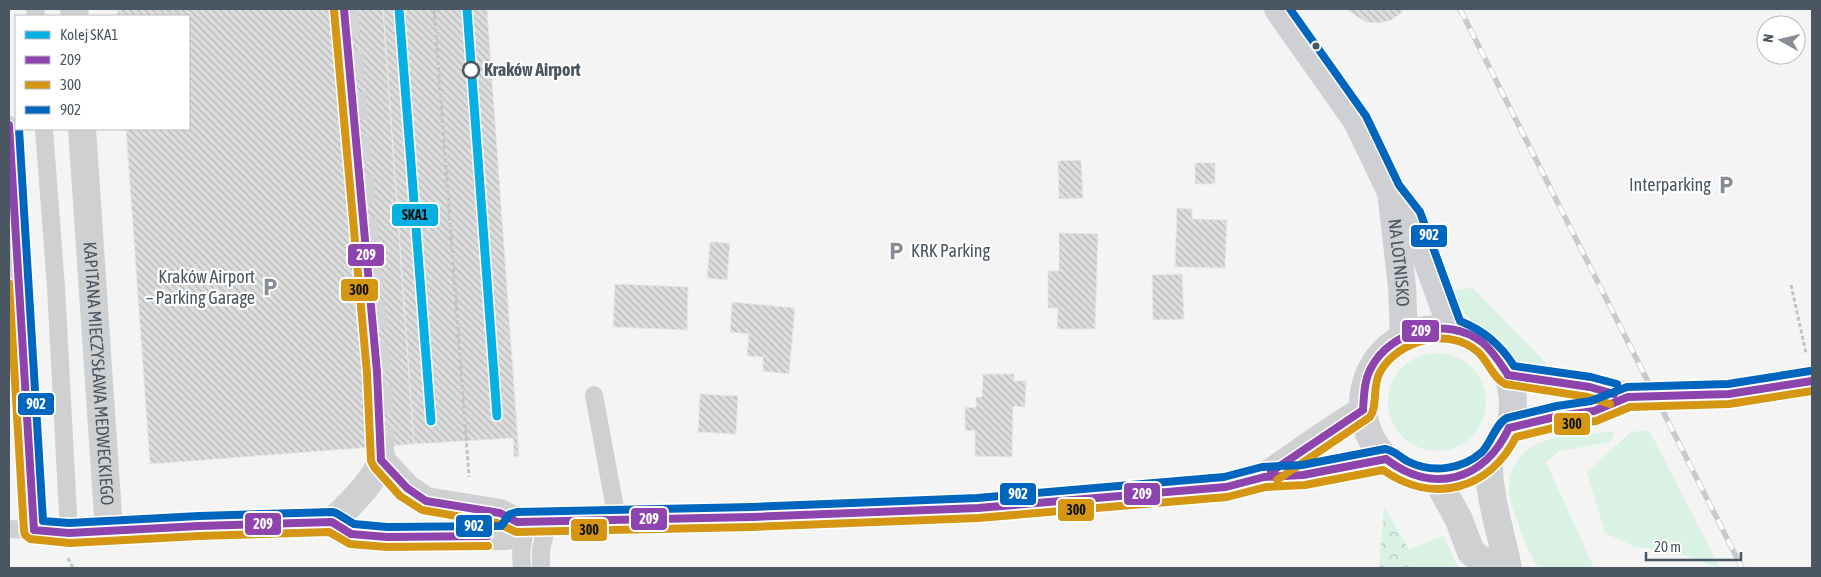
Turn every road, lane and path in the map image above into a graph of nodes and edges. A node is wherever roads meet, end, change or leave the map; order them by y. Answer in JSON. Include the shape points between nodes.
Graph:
{"nodes":[{"id":1,"x":434,"y":9,"type":"edge"},
{"id":2,"x":1278,"y":9,"type":"edge"},
{"id":3,"x":9,"y":125,"type":"edge"},
{"id":4,"x":44,"y":130,"type":"edge"},
{"id":5,"x":82,"y":130,"type":"edge"},
{"id":6,"x":1390,"y":190,"type":"junction"},
{"id":7,"x":1791,"y":285,"type":"dead end"},
{"id":8,"x":1452,"y":330,"type":"junction"},
{"id":9,"x":1404,"y":336,"type":"junction"},
{"id":10,"x":1797,"y":355,"type":"dead end"},
{"id":11,"x":1508,"y":375,"type":"junction"},
{"id":12,"x":1812,"y":380,"type":"edge"},
{"id":13,"x":594,"y":395,"type":"dead end"},
{"id":14,"x":1628,"y":398,"type":"junction"},
{"id":15,"x":1363,"y":410,"type":"junction"},
{"id":16,"x":1509,"y":428,"type":"junction"},
{"id":17,"x":1386,"y":459,"type":"junction"},
{"id":18,"x":1489,"y":459,"type":"junction"},
{"id":19,"x":1264,"y":477,"type":"junction"},
{"id":20,"x":1436,"y":478,"type":"junction"},
{"id":21,"x":470,"y":480,"type":"dead end"},
{"id":22,"x":617,"y":519,"type":"junction"},
{"id":23,"x":332,"y":522,"type":"junction"},
{"id":24,"x":530,"y":522,"type":"junction"},
{"id":25,"x":9,"y":529,"type":"edge"},
{"id":26,"x":34,"y":530,"type":"junction"},
{"id":27,"x":109,"y":531,"type":"junction"},
{"id":28,"x":69,"y":533,"type":"junction"},
{"id":29,"x":522,"y":568,"type":"edge"},
{"id":30,"x":541,"y":568,"type":"edge"},
{"id":31,"x":1492,"y":568,"type":"edge"},
{"id":32,"x":1508,"y":568,"type":"edge"}],
"edges":[{"from":1,"to":21,"type":"path"},
{"from":2,"to":6,"type":"main road","name":"NA LOTNISKO","via":[[1357,122]]},
{"from":3,"to":26,"type":"lane"},
{"from":4,"to":28,"type":"lane"},
{"from":5,"to":27,"type":"street","name":"KAPITANA MIECZYSŁAWA MEDWECKIEGO"},
{"from":6,"to":8,"type":"main road","name":"NA LOTNISKO","via":[[1411,216]]},
{"from":6,"to":9,"type":"main road","name":"NA LOTNISKO","via":[[1402,287]]},
{"from":7,"to":10,"type":"path","via":[[1806,353]]},
{"from":8,"to":9,"type":"main road","via":[[1428,328]]},
{"from":8,"to":11,"type":"main road","via":[[1476,338],[1495,354]]},
{"from":9,"to":15,"type":"main road","via":[[1386,349],[1372,367],[1364,388]]},
{"from":11,"to":14,"type":"main road","via":[[1590,387]]},
{"from":11,"to":16,"type":"main road","via":[[1513,411]]},
{"from":12,"to":14,"type":"main road","via":[[1729,394]]},
{"from":13,"to":22,"type":"lane"},
{"from":14,"to":16,"type":"main road","via":[[1594,411]]},
{"from":15,"to":17,"type":"main road","via":[[1366,428]]},
{"from":15,"to":19,"type":"street"},
{"from":16,"to":18,"type":"main road"},
{"from":17,"to":19,"type":"street","via":[[1303,475]]},
{"from":17,"to":20,"type":"main road","via":[[1420,477]]},
{"from":18,"to":20,"type":"main road","via":[[1461,476]]},
{"from":18,"to":32,"type":"street","via":[[1493,507]]},
{"from":19,"to":22,"type":"street","via":[[1226,487],[978,508]]},
{"from":20,"to":31,"type":"street","via":[[1459,520],[1471,552]]},
{"from":22,"to":24,"type":"street"},
{"from":23,"to":24,"type":"street","via":[[352,534],[387,537],[506,536]]},
{"from":23,"to":24,"type":"street","via":[[370,481],[380,453],[406,488],[426,501]]},
{"from":23,"to":27,"type":"street","name":"KAPITANA MIECZYSŁAWA MEDWECKIEGO"},
{"from":24,"to":29,"type":"lane","via":[[521,553]]},
{"from":24,"to":30,"type":"lane","via":[[541,549]]},
{"from":25,"to":26,"type":"lane"},
{"from":26,"to":28,"type":"lane"},
{"from":27,"to":28,"type":"lane"}]}
